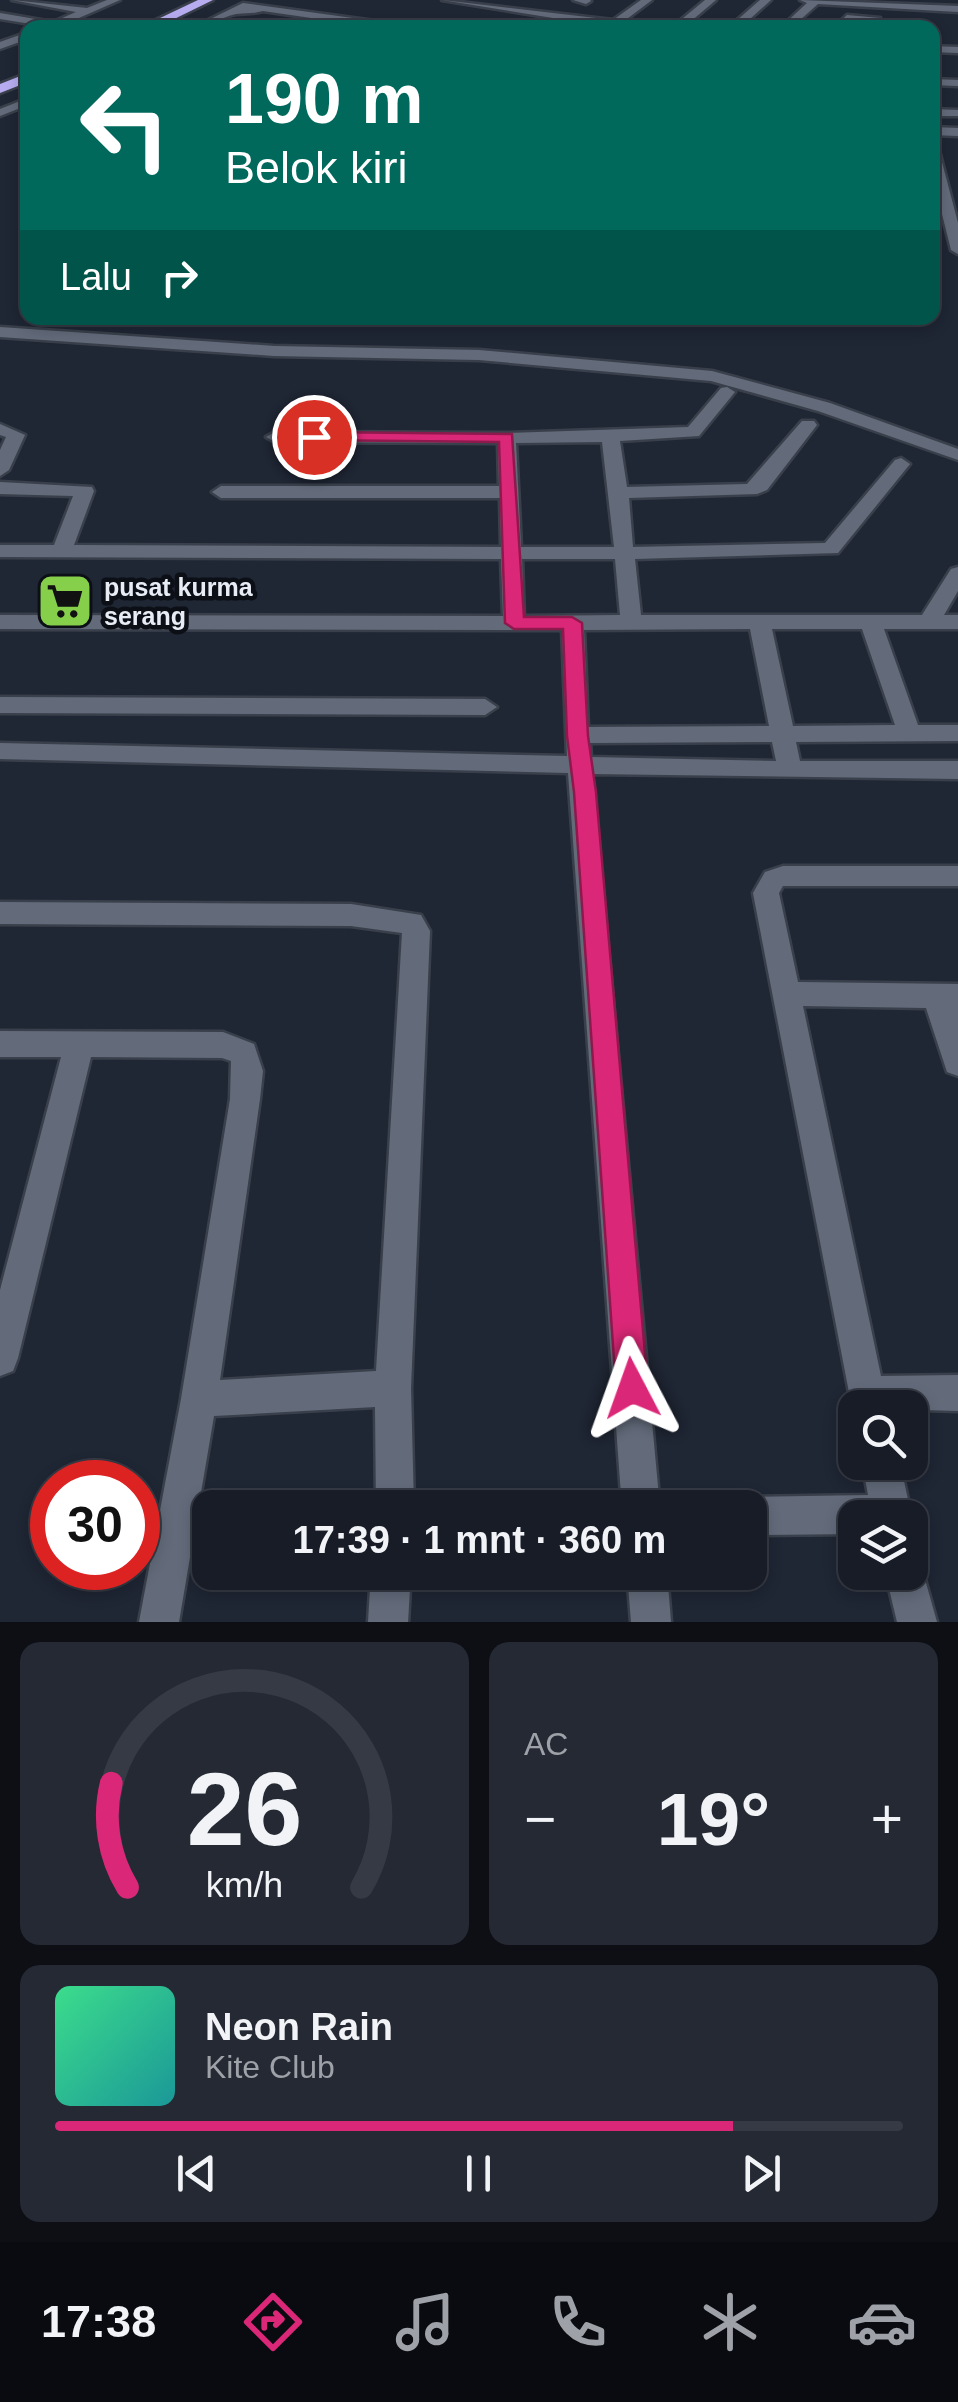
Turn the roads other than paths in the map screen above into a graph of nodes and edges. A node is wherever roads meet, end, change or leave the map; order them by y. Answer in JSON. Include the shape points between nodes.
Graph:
{"nodes":[{"id":1,"x":17,"y":0,"type":"edge"},
{"id":2,"x":56,"y":0,"type":"edge"},
{"id":3,"x":115,"y":0,"type":"edge"},
{"id":4,"x":188,"y":0,"type":"edge"},
{"id":5,"x":207,"y":0,"type":"edge"},
{"id":6,"x":447,"y":0,"type":"edge"},
{"id":7,"x":578,"y":0,"type":"edge"},
{"id":8,"x":586,"y":0,"type":"edge"},
{"id":9,"x":647,"y":0,"type":"edge"},
{"id":10,"x":711,"y":0,"type":"edge"},
{"id":11,"x":766,"y":0,"type":"edge"},
{"id":12,"x":811,"y":0,"type":"edge"},
{"id":13,"x":44,"y":4,"type":"junction"},
{"id":14,"x":250,"y":7,"type":"edge"},
{"id":15,"x":926,"y":7,"type":"junction"},
{"id":16,"x":958,"y":9,"type":"edge"},
{"id":17,"x":87,"y":11,"type":"junction"},
{"id":18,"x":563,"y":16,"type":"junction"},
{"id":19,"x":892,"y":19,"type":"dead end"},
{"id":20,"x":65,"y":20,"type":"edge"},
{"id":21,"x":144,"y":20,"type":"edge"},
{"id":22,"x":163,"y":20,"type":"edge"},
{"id":23,"x":217,"y":20,"type":"edge"},
{"id":24,"x":300,"y":20,"type":"edge"},
{"id":25,"x":345,"y":20,"type":"edge"},
{"id":26,"x":584,"y":20,"type":"edge"},
{"id":27,"x":618,"y":20,"type":"edge"},
{"id":28,"x":686,"y":20,"type":"edge"},
{"id":29,"x":742,"y":20,"type":"edge"},
{"id":30,"x":792,"y":20,"type":"edge"},
{"id":31,"x":847,"y":20,"type":"edge"},
{"id":32,"x":929,"y":20,"type":"edge"},
{"id":33,"x":946,"y":193,"type":"edge"},
{"id":34,"x":954,"y":217,"type":"edge"},
{"id":35,"x":958,"y":250,"type":"edge"},
{"id":36,"x":0,"y":332,"type":"edge"},
{"id":37,"x":726,"y":392,"type":"dead end"},
{"id":38,"x":808,"y":425,"type":"dead end"},
{"id":39,"x":0,"y":429,"type":"edge"},
{"id":40,"x":275,"y":436,"type":"dead end"},
{"id":41,"x":610,"y":436,"type":"junction"},
{"id":42,"x":507,"y":438,"type":"junction"},
{"id":43,"x":958,"y":455,"type":"edge"},
{"id":44,"x":900,"y":464,"type":"dead end"},
{"id":45,"x":0,"y":470,"type":"edge"},
{"id":46,"x":0,"y":488,"type":"edge"},
{"id":47,"x":221,"y":492,"type":"dead end"},
{"id":48,"x":509,"y":492,"type":"junction"},
{"id":49,"x":619,"y":493,"type":"junction"},
{"id":50,"x":0,"y":550,"type":"edge"},
{"id":51,"x":62,"y":550,"type":"junction"},
{"id":52,"x":512,"y":553,"type":"junction"},
{"id":53,"x":624,"y":553,"type":"junction"},
{"id":54,"x":958,"y":573,"type":"edge"},
{"id":55,"x":0,"y":622,"type":"edge"},
{"id":56,"x":631,"y":622,"type":"junction"},
{"id":57,"x":930,"y":622,"type":"junction"},
{"id":58,"x":958,"y":622,"type":"edge"},
{"id":59,"x":514,"y":623,"type":"junction"},
{"id":60,"x":572,"y":623,"type":"junction"},
{"id":61,"x":760,"y":624,"type":"junction"},
{"id":62,"x":871,"y":624,"type":"junction"},
{"id":63,"x":0,"y":705,"type":"edge"},
{"id":64,"x":484,"y":707,"type":"dead end"},
{"id":65,"x":909,"y":733,"type":"junction"},
{"id":66,"x":782,"y":734,"type":"junction"},
{"id":67,"x":577,"y":736,"type":"junction"},
{"id":68,"x":955,"y":738,"type":"edge"},
{"id":69,"x":0,"y":751,"type":"edge"},
{"id":70,"x":580,"y":763,"type":"junction"},
{"id":71,"x":790,"y":770,"type":"junction"},
{"id":72,"x":958,"y":770,"type":"edge"},
{"id":73,"x":958,"y":876,"type":"edge"},
{"id":74,"x":0,"y":912,"type":"edge"},
{"id":75,"x":786,"y":994,"type":"junction"},
{"id":76,"x":948,"y":996,"type":"edge"},
{"id":77,"x":0,"y":1044,"type":"edge"},
{"id":78,"x":79,"y":1044,"type":"junction"},
{"id":79,"x":958,"y":1063,"type":"edge"},
{"id":80,"x":0,"y":1358,"type":"edge"},
{"id":81,"x":393,"y":1388,"type":"junction"},
{"id":82,"x":867,"y":1390,"type":"edge"},
{"id":83,"x":958,"y":1393,"type":"edge"},
{"id":84,"x":928,"y":1396,"type":"edge"},
{"id":85,"x":200,"y":1398,"type":"junction"},
{"id":86,"x":395,"y":1490,"type":"edge"},
{"id":87,"x":641,"y":1490,"type":"edge"},
{"id":88,"x":767,"y":1516,"type":"edge"},
{"id":89,"x":838,"y":1516,"type":"edge"},
{"id":90,"x":390,"y":1590,"type":"edge"},
{"id":91,"x":648,"y":1590,"type":"edge"},
{"id":92,"x":910,"y":1590,"type":"edge"},
{"id":93,"x":159,"y":1622,"type":"edge"},
{"id":94,"x":388,"y":1622,"type":"edge"},
{"id":95,"x":651,"y":1622,"type":"edge"},
{"id":96,"x":917,"y":1622,"type":"edge"}],
"edges":[{"from":1,"to":13,"type":"street"},
{"from":2,"to":13,"type":"street"},
{"from":3,"to":17,"type":"street"},
{"from":4,"to":21,"type":"highway"},
{"from":5,"to":22,"type":"highway"},
{"from":6,"to":18,"type":"street"},
{"from":7,"to":8,"type":"street"},
{"from":8,"to":18,"type":"street"},
{"from":9,"to":27,"type":"street"},
{"from":10,"to":28,"type":"street"},
{"from":11,"to":29,"type":"street"},
{"from":12,"to":15,"type":"street"},
{"from":12,"to":30,"type":"street"},
{"from":13,"to":17,"type":"street"},
{"from":14,"to":23,"type":"street"},
{"from":14,"to":24,"type":"street"},
{"from":14,"to":25,"type":"street"},
{"from":15,"to":16,"type":"street"},
{"from":15,"to":32,"type":"street"},
{"from":17,"to":20,"type":"street"},
{"from":18,"to":26,"type":"street"},
{"from":19,"to":31,"type":"street"},
{"from":33,"to":34,"type":"street"},
{"from":34,"to":35,"type":"street"},
{"from":36,"to":43,"type":"street","via":[[274,351],[480,354],[712,376]]},
{"from":37,"to":41,"type":"street","via":[[693,432]]},
{"from":38,"to":49,"type":"street","via":[[750,490]]},
{"from":39,"to":45,"type":"street","via":[[16,436]]},
{"from":40,"to":42,"type":"street"},
{"from":41,"to":42,"type":"street"},
{"from":41,"to":49,"type":"street"},
{"from":42,"to":48,"type":"street"},
{"from":44,"to":53,"type":"street","via":[[831,549]]},
{"from":46,"to":51,"type":"street","via":[[85,492]]},
{"from":47,"to":48,"type":"street"},
{"from":48,"to":52,"type":"street"},
{"from":49,"to":53,"type":"street"},
{"from":50,"to":51,"type":"street"},
{"from":51,"to":52,"type":"street"},
{"from":52,"to":53,"type":"street"},
{"from":52,"to":59,"type":"street"},
{"from":53,"to":56,"type":"street"},
{"from":54,"to":57,"type":"street"},
{"from":55,"to":59,"type":"street"},
{"from":56,"to":60,"type":"street"},
{"from":56,"to":61,"type":"street"},
{"from":57,"to":58,"type":"street"},
{"from":57,"to":62,"type":"street"},
{"from":59,"to":60,"type":"street"},
{"from":60,"to":67,"type":"street"},
{"from":61,"to":62,"type":"street"},
{"from":61,"to":66,"type":"street"},
{"from":62,"to":65,"type":"street"},
{"from":63,"to":64,"type":"street"},
{"from":65,"to":66,"type":"street"},
{"from":65,"to":68,"type":"street"},
{"from":66,"to":67,"type":"street"},
{"from":66,"to":71,"type":"street"},
{"from":67,"to":70,"type":"street"},
{"from":69,"to":70,"type":"street"},
{"from":70,"to":71,"type":"street"},
{"from":70,"to":87,"type":"street"},
{"from":71,"to":72,"type":"street"},
{"from":73,"to":75,"type":"street","via":[[774,879],[766,894]]},
{"from":74,"to":81,"type":"street","via":[[351,915],[411,923],[416,931]]},
{"from":75,"to":76,"type":"street"},
{"from":75,"to":82,"type":"street"},
{"from":76,"to":79,"type":"street"},
{"from":77,"to":78,"type":"street"},
{"from":78,"to":80,"type":"street"},
{"from":78,"to":85,"type":"street","via":[[223,1045],[244,1053],[245,1100]]},
{"from":81,"to":85,"type":"street"},
{"from":81,"to":86,"type":"street"},
{"from":83,"to":84,"type":"street"},
{"from":85,"to":93,"type":"street"},
{"from":88,"to":89,"type":"street"},
{"from":90,"to":94,"type":"street"},
{"from":91,"to":95,"type":"street"},
{"from":92,"to":96,"type":"street"}]}
